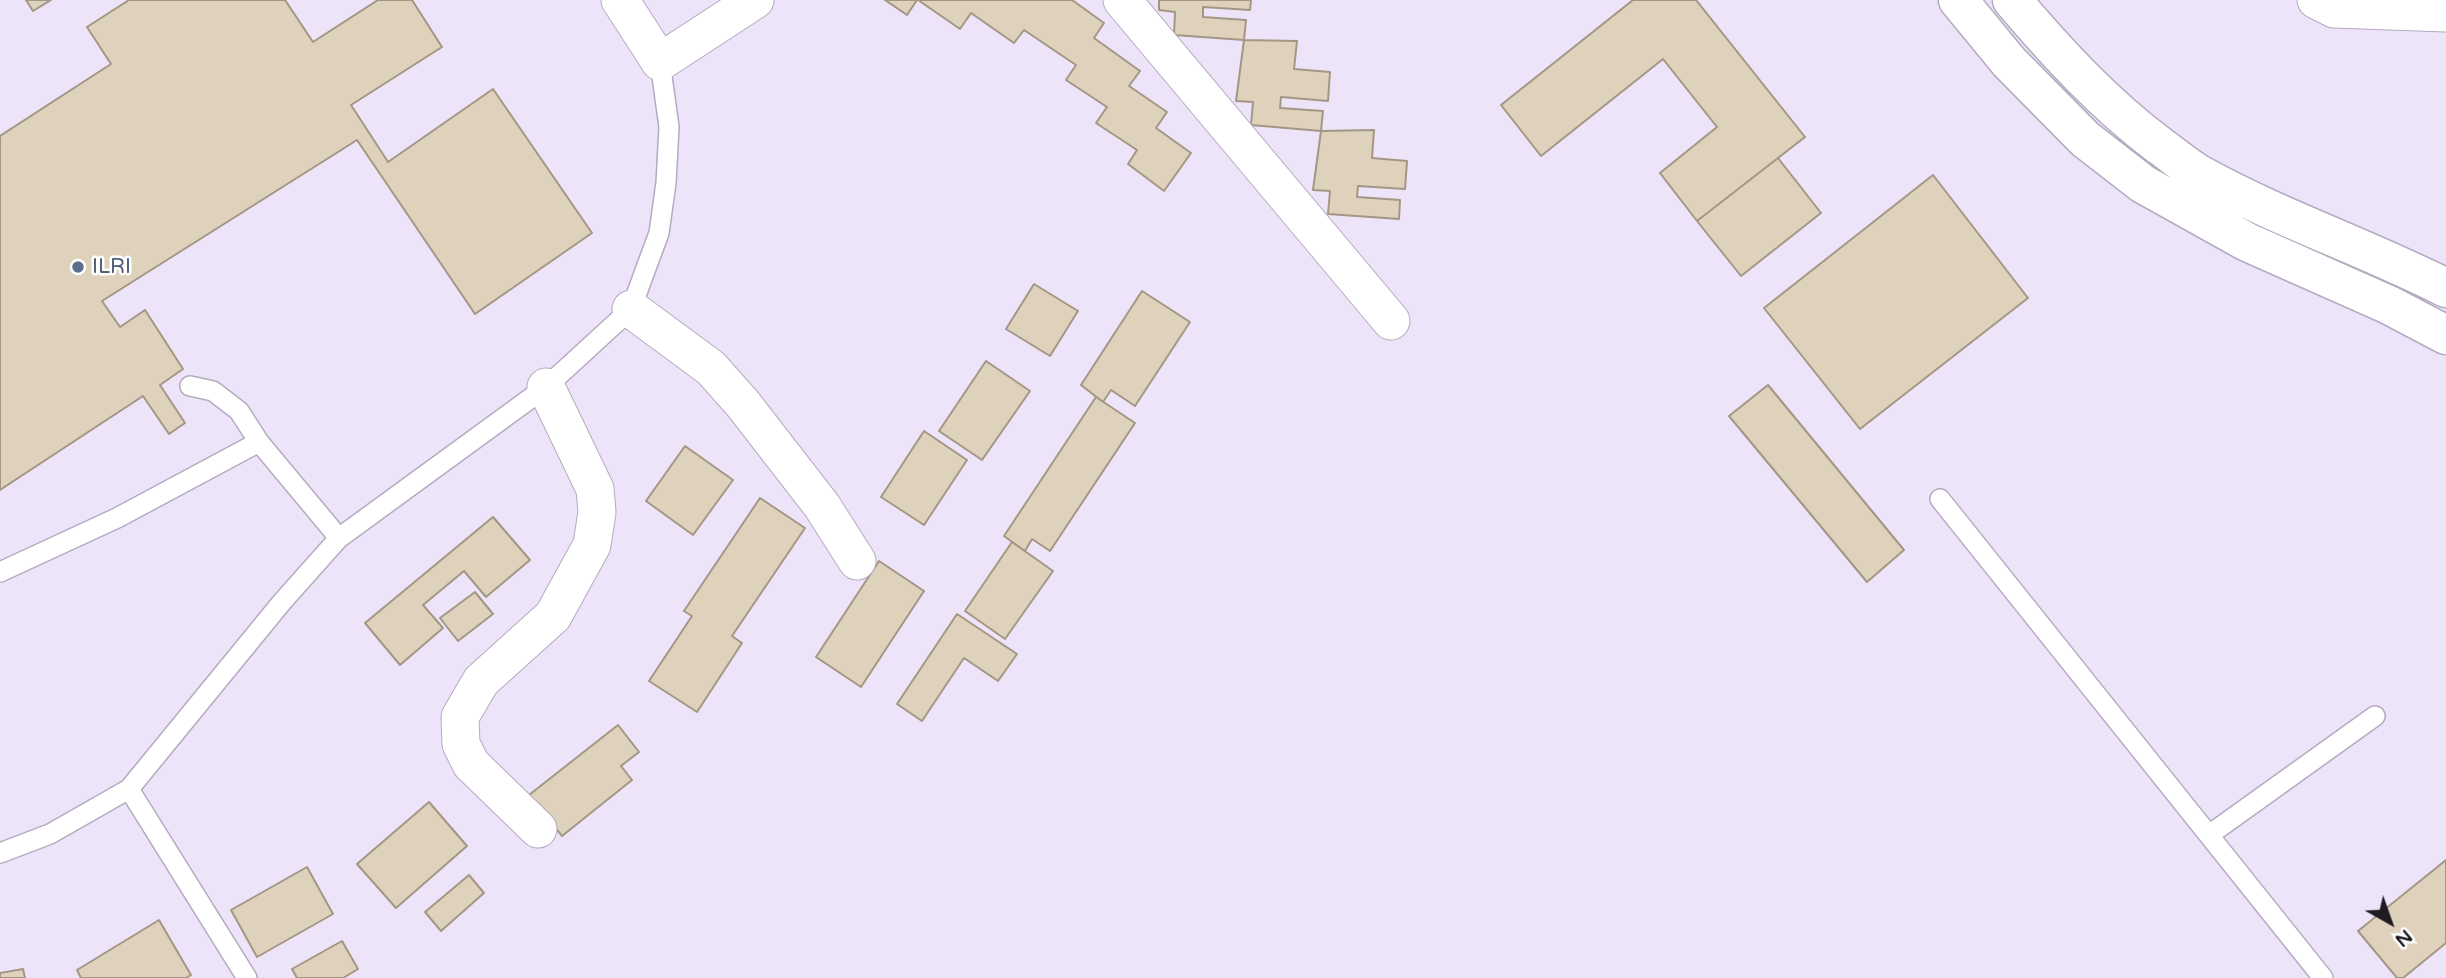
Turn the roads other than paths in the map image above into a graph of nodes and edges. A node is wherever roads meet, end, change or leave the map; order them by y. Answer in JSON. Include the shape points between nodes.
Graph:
{"nodes":[{"id":1,"x":620,"y":0,"type":"edge"},
{"id":2,"x":755,"y":0,"type":"edge"},
{"id":3,"x":1122,"y":0,"type":"edge"},
{"id":4,"x":1958,"y":0,"type":"edge"},
{"id":5,"x":2012,"y":0,"type":"edge"},
{"id":6,"x":2316,"y":0,"type":"edge"},
{"id":7,"x":2446,"y":13,"type":"edge"},
{"id":8,"x":660,"y":62,"type":"junction"},
{"id":9,"x":2446,"y":288,"type":"edge"},
{"id":10,"x":631,"y":309,"type":"junction"},
{"id":11,"x":1391,"y":321,"type":"dead end"},
{"id":12,"x":2446,"y":335,"type":"edge"},
{"id":13,"x":190,"y":386,"type":"dead end"},
{"id":14,"x":546,"y":387,"type":"junction"},
{"id":15,"x":259,"y":442,"type":"junction"},
{"id":16,"x":1940,"y":499,"type":"dead end"},
{"id":17,"x":340,"y":538,"type":"junction"},
{"id":18,"x":857,"y":561,"type":"dead end"},
{"id":19,"x":0,"y":572,"type":"edge"},
{"id":20,"x":2375,"y":716,"type":"dead end"},
{"id":21,"x":129,"y":789,"type":"junction"},
{"id":22,"x":538,"y":829,"type":"dead end"},
{"id":23,"x":2209,"y":835,"type":"junction"},
{"id":24,"x":0,"y":853,"type":"edge"},
{"id":25,"x":247,"y":978,"type":"edge"},
{"id":26,"x":2323,"y":978,"type":"edge"}],
"edges":[{"from":1,"to":8,"type":"street"},
{"from":2,"to":8,"type":"street"},
{"from":3,"to":11,"type":"street"},
{"from":4,"to":12,"type":"main road","via":[[2085,139],[2143,184],[2248,242]]},
{"from":5,"to":9,"type":"main road","via":[[2091,88],[2196,173]]},
{"from":6,"to":7,"type":"street","via":[[2334,9]]},
{"from":8,"to":10,"type":"lane","via":[[669,127],[666,183],[659,233]]},
{"from":10,"to":14,"type":"lane"},
{"from":10,"to":18,"type":"street","via":[[711,368],[822,506]]},
{"from":13,"to":15,"type":"lane","via":[[213,391],[239,411]]},
{"from":14,"to":17,"type":"lane"},
{"from":14,"to":22,"type":"street","via":[[595,489],[592,545],[553,616],[481,681],[460,717],[461,744],[471,764]]},
{"from":15,"to":17,"type":"lane"},
{"from":15,"to":19,"type":"lane","via":[[117,519]]},
{"from":16,"to":23,"type":"lane"},
{"from":17,"to":21,"type":"lane"},
{"from":20,"to":23,"type":"lane"},
{"from":21,"to":24,"type":"lane","via":[[50,834]]},
{"from":21,"to":25,"type":"lane"},
{"from":23,"to":26,"type":"lane"}]}
